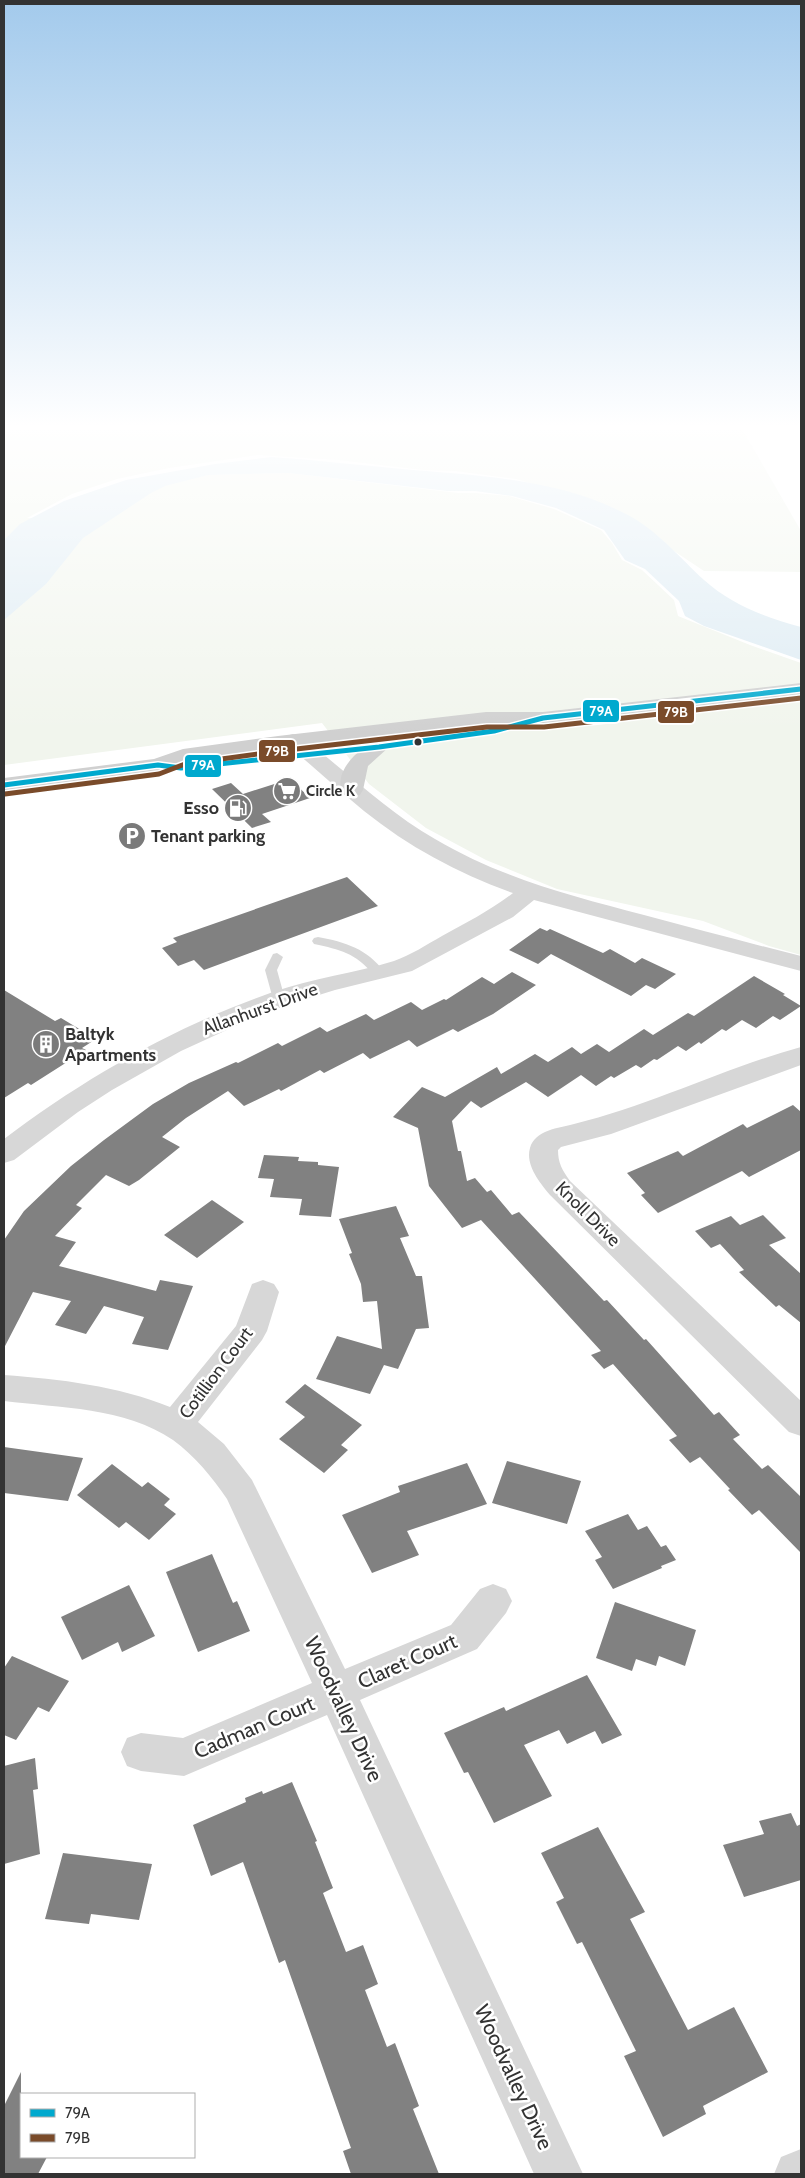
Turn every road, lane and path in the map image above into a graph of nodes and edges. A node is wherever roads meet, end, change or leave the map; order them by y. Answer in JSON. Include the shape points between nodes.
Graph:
{"nodes":[{"id":1,"x":801,"y":689,"type":"edge"},
{"id":2,"x":543,"y":718,"type":"junction"},
{"id":3,"x":294,"y":740,"type":"junction"},
{"id":4,"x":379,"y":747,"type":"junction"},
{"id":5,"x":312,"y":754,"type":"junction"},
{"id":6,"x":158,"y":765,"type":"junction"},
{"id":7,"x":4,"y":786,"type":"edge"},
{"id":8,"x":352,"y":790,"type":"junction"},
{"id":9,"x":530,"y":892,"type":"junction"},
{"id":10,"x":318,"y":941,"type":"dead end"},
{"id":11,"x":277,"y":957,"type":"dead end"},
{"id":12,"x":801,"y":964,"type":"edge"},
{"id":13,"x":378,"y":972,"type":"junction"},
{"id":14,"x":279,"y":999,"type":"junction"},
{"id":15,"x":801,"y":1056,"type":"edge"},
{"id":16,"x":4,"y":1153,"type":"edge"},
{"id":17,"x":264,"y":1292,"type":"dead end"},
{"id":18,"x":4,"y":1388,"type":"edge"},
{"id":19,"x":801,"y":1422,"type":"edge"},
{"id":20,"x":176,"y":1425,"type":"junction"},
{"id":21,"x":493,"y":1601,"type":"dead end"},
{"id":22,"x":336,"y":1692,"type":"junction"},
{"id":23,"x":142,"y":1752,"type":"dead end"},
{"id":24,"x":558,"y":2174,"type":"edge"}],
"edges":[{"from":1,"to":2,"type":"main road"},
{"from":2,"to":3,"type":"main road","via":[[486,718]]},
{"from":2,"to":4,"type":"main road","via":[[494,731]]},
{"from":3,"to":5,"type":"street"},
{"from":3,"to":6,"type":"main road","via":[[182,755]]},
{"from":4,"to":5,"type":"main road"},
{"from":4,"to":8,"type":"main road","via":[[355,766]]},
{"from":5,"to":6,"type":"main road","via":[[180,768]]},
{"from":5,"to":8,"type":"street"},
{"from":6,"to":7,"type":"main road"},
{"from":8,"to":9,"type":"street","via":[[384,816],[437,850],[474,870]]},
{"from":9,"to":12,"type":"street"},
{"from":9,"to":13,"type":"street","name":"Allanhurst Drive","via":[[504,912],[421,958]]},
{"from":10,"to":13,"type":"lane","via":[[356,950]]},
{"from":11,"to":14,"type":"lane","via":[[270,970]]},
{"from":13,"to":14,"type":"street","name":"Allanhurst Drive"},
{"from":14,"to":16,"type":"street","name":"Allanhurst Drive","via":[[201,1030],[134,1064],[66,1106]]},
{"from":15,"to":19,"type":"street","name":"Knoll Drive","via":[[601,1128],[551,1140],[544,1148],[544,1161],[560,1188]]},
{"from":17,"to":20,"type":"street","name":"Cotillion Court","via":[[251,1332]]},
{"from":18,"to":20,"type":"street","name":"Woodvalley Drive","via":[[126,1406]]},
{"from":20,"to":22,"type":"street","name":"Woodvalley Drive","via":[[224,1466],[240,1490]]},
{"from":21,"to":22,"type":"street","name":"Claret Court","via":[[464,1637]]},
{"from":22,"to":23,"type":"street","name":"Cadman Court","via":[[184,1757]]},
{"from":22,"to":24,"type":"street","name":"Woodvalley Drive"}]}
